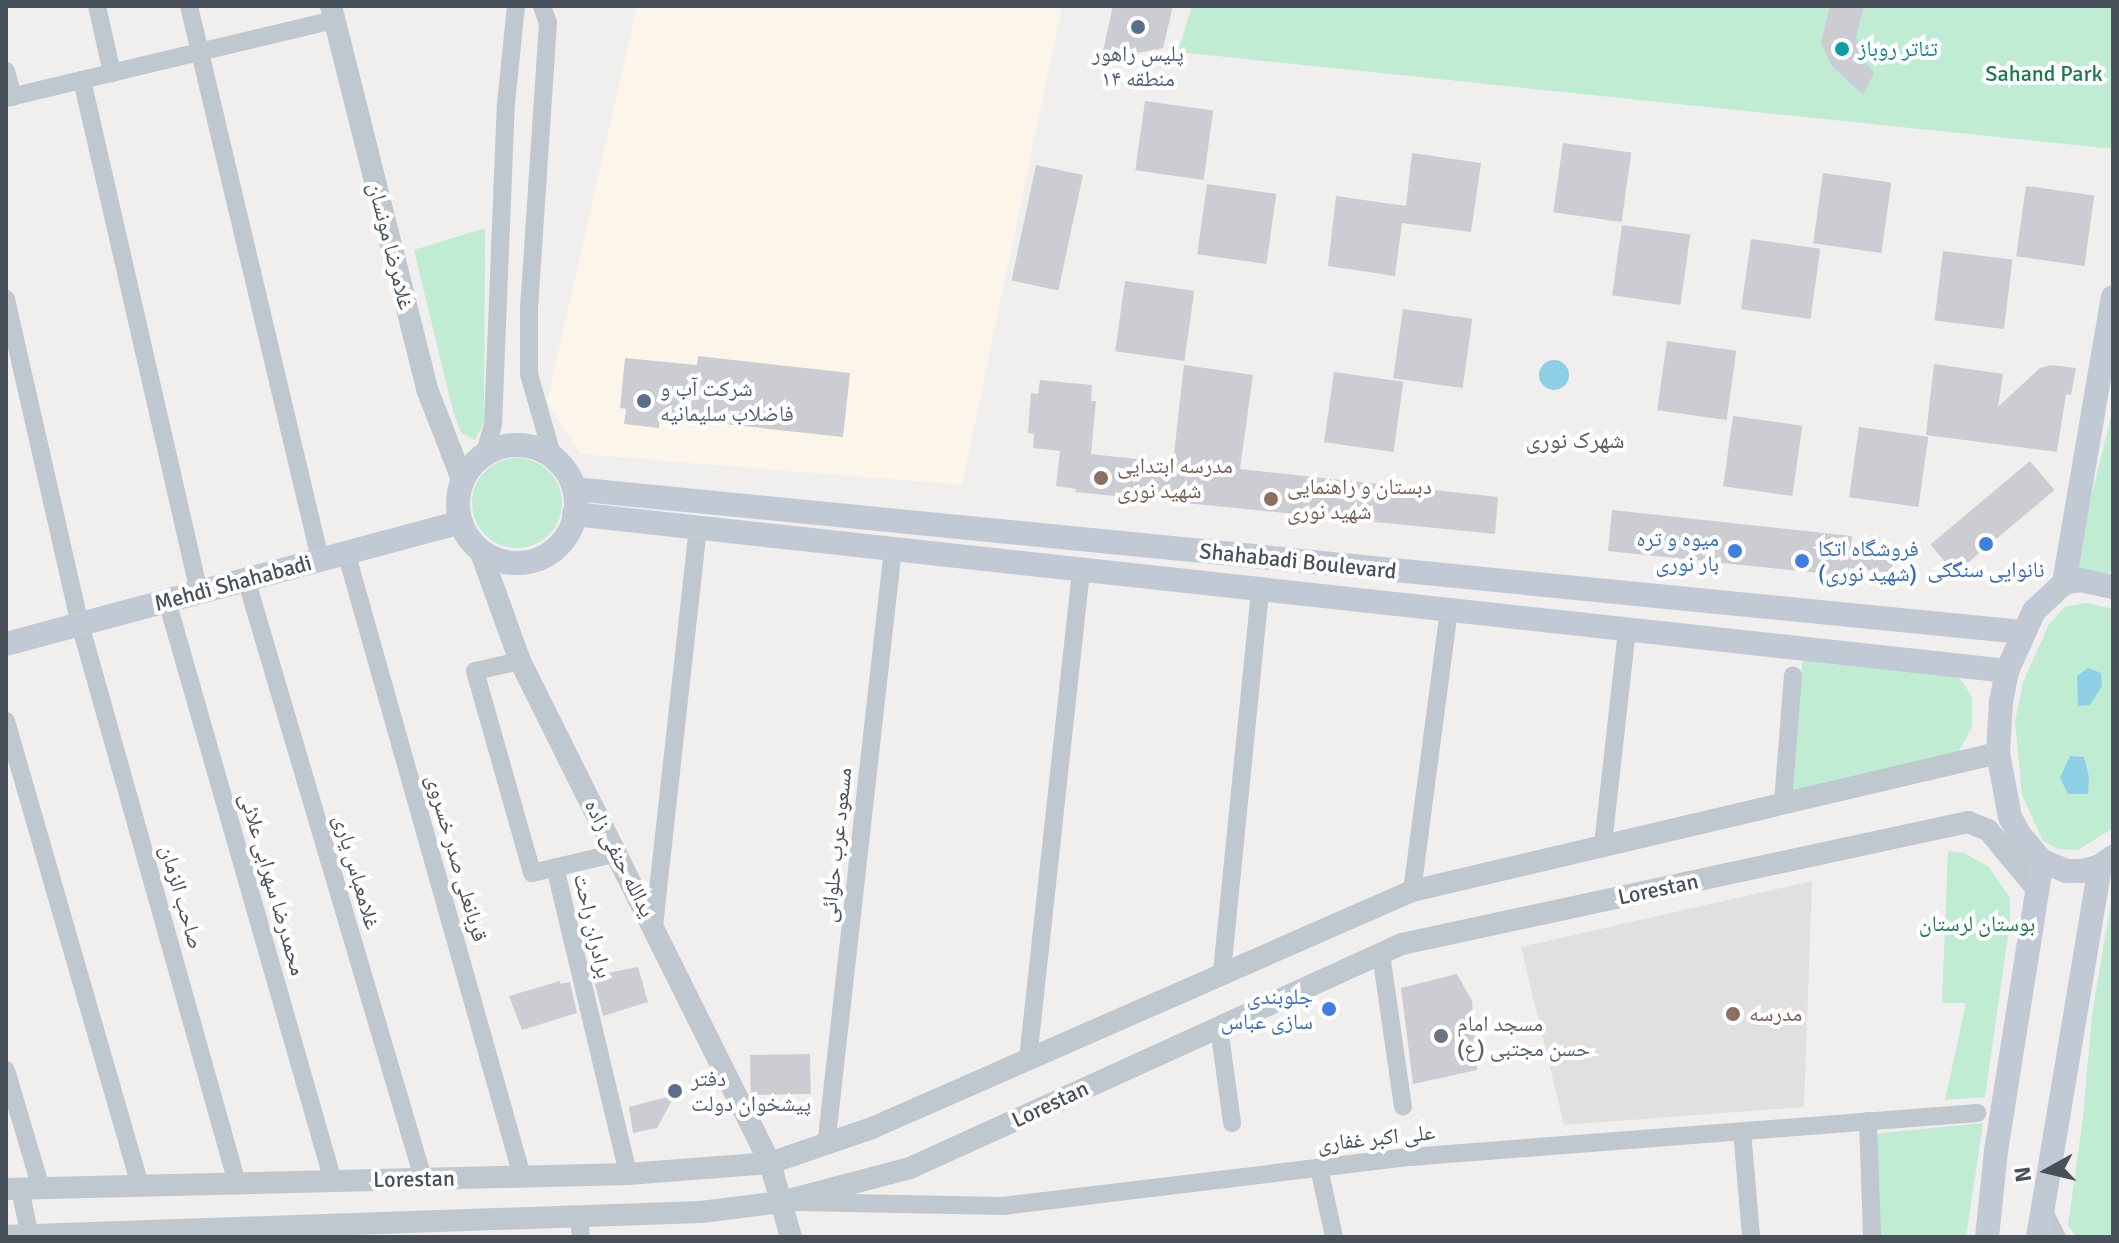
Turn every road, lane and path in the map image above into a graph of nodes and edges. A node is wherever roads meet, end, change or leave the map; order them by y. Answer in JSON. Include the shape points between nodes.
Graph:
{"nodes":[{"id":1,"x":97,"y":6,"type":"edge"},
{"id":2,"x":189,"y":6,"type":"edge"},
{"id":3,"x":516,"y":6,"type":"edge"},
{"id":4,"x":542,"y":6,"type":"edge"},
{"id":5,"x":332,"y":13,"type":"edge"},
{"id":6,"x":199,"y":52,"type":"junction"},
{"id":7,"x":6,"y":71,"type":"edge"},
{"id":8,"x":112,"y":73,"type":"junction"},
{"id":9,"x":82,"y":80,"type":"junction"},
{"id":10,"x":9,"y":97,"type":"edge"},
{"id":11,"x":2113,"y":297,"type":"edge"},
{"id":12,"x":6,"y":299,"type":"edge"},
{"id":13,"x":484,"y":456,"type":"junction"},
{"id":14,"x":553,"y":458,"type":"junction"},
{"id":15,"x":463,"y":482,"type":"junction"},
{"id":16,"x":574,"y":489,"type":"junction"},
{"id":17,"x":574,"y":514,"type":"junction"},
{"id":18,"x":461,"y":522,"type":"junction"},
{"id":19,"x":698,"y":528,"type":"junction"},
{"id":20,"x":893,"y":549,"type":"junction"},
{"id":21,"x":480,"y":550,"type":"junction"},
{"id":22,"x":346,"y":552,"type":"junction"},
{"id":23,"x":320,"y":559,"type":"junction"},
{"id":24,"x":1081,"y":570,"type":"junction"},
{"id":25,"x":246,"y":579,"type":"junction"},
{"id":26,"x":2064,"y":583,"type":"junction"},
{"id":27,"x":2113,"y":587,"type":"edge"},
{"id":28,"x":1260,"y":589,"type":"junction"},
{"id":29,"x":199,"y":592,"type":"junction"},
{"id":30,"x":167,"y":601,"type":"junction"},
{"id":31,"x":1449,"y":610,"type":"junction"},
{"id":32,"x":80,"y":624,"type":"junction"},
{"id":33,"x":1627,"y":629,"type":"junction"},
{"id":34,"x":2022,"y":632,"type":"junction"},
{"id":35,"x":6,"y":644,"type":"edge"},
{"id":36,"x":520,"y":661,"type":"junction"},
{"id":37,"x":2007,"y":671,"type":"junction"},
{"id":38,"x":1793,"y":675,"type":"dead end"},
{"id":39,"x":6,"y":721,"type":"edge"},
{"id":40,"x":1998,"y":753,"type":"junction"},
{"id":41,"x":1783,"y":802,"type":"junction"},
{"id":42,"x":1603,"y":844,"type":"junction"},
{"id":43,"x":617,"y":853,"type":"junction"},
{"id":44,"x":2042,"y":861,"type":"junction"},
{"id":45,"x":2107,"y":862,"type":"edge"},
{"id":46,"x":555,"y":867,"type":"junction"},
{"id":47,"x":2037,"y":889,"type":"junction"},
{"id":48,"x":1412,"y":891,"type":"junction"},
{"id":49,"x":654,"y":926,"type":"junction"},
{"id":50,"x":1381,"y":954,"type":"junction"},
{"id":51,"x":1222,"y":972,"type":"junction"},
{"id":52,"x":1219,"y":1027,"type":"junction"},
{"id":53,"x":1028,"y":1059,"type":"junction"},
{"id":54,"x":6,"y":1070,"type":"edge"},
{"id":55,"x":1403,"y":1106,"type":"dead end"},
{"id":56,"x":1977,"y":1113,"type":"dead end"},
{"id":57,"x":1868,"y":1121,"type":"junction"},
{"id":58,"x":1232,"y":1123,"type":"dead end"},
{"id":59,"x":1742,"y":1131,"type":"junction"},
{"id":60,"x":826,"y":1146,"type":"junction"},
{"id":61,"x":770,"y":1163,"type":"junction"},
{"id":62,"x":1319,"y":1168,"type":"junction"},
{"id":63,"x":628,"y":1174,"type":"junction"},
{"id":64,"x":522,"y":1176,"type":"junction"},
{"id":65,"x":423,"y":1178,"type":"junction"},
{"id":66,"x":333,"y":1181,"type":"junction"},
{"id":67,"x":237,"y":1183,"type":"junction"},
{"id":68,"x":140,"y":1186,"type":"junction"},
{"id":69,"x":22,"y":1189,"type":"edge"},
{"id":70,"x":781,"y":1202,"type":"junction"},
{"id":71,"x":2042,"y":1208,"type":"junction"},
{"id":72,"x":580,"y":1227,"type":"edge"},
{"id":73,"x":452,"y":1229,"type":"edge"},
{"id":74,"x":392,"y":1230,"type":"edge"},
{"id":75,"x":276,"y":1232,"type":"edge"},
{"id":76,"x":118,"y":1235,"type":"edge"},
{"id":77,"x":6,"y":1236,"type":"edge"},
{"id":78,"x":30,"y":1236,"type":"edge"},
{"id":79,"x":791,"y":1237,"type":"edge"},
{"id":80,"x":1334,"y":1237,"type":"edge"},
{"id":81,"x":1751,"y":1237,"type":"edge"},
{"id":82,"x":1872,"y":1237,"type":"edge"},
{"id":83,"x":1987,"y":1237,"type":"edge"},
{"id":84,"x":2038,"y":1237,"type":"edge"},
{"id":85,"x":2057,"y":1237,"type":"edge"}],
"edges":[{"from":1,"to":8,"type":"street"},
{"from":2,"to":6,"type":"street"},
{"from":3,"to":13,"type":"street","via":[[506,104],[493,424]]},
{"from":4,"to":14,"type":"street","via":[[548,23],[529,374]]},
{"from":5,"to":6,"type":"street"},
{"from":5,"to":15,"type":"street","name":"غلامرضا مونسان","via":[[427,389]]},
{"from":6,"to":8,"type":"street"},
{"from":6,"to":23,"type":"street"},
{"from":7,"to":10,"type":"street"},
{"from":8,"to":9,"type":"street"},
{"from":9,"to":10,"type":"street"},
{"from":9,"to":29,"type":"street"},
{"from":11,"to":26,"type":"main road"},
{"from":12,"to":32,"type":"street","name":"صاحب الزمان"},
{"from":13,"to":14,"type":"main road","via":[[519,445]]},
{"from":13,"to":15,"type":"main road"},
{"from":14,"to":16,"type":"main road"},
{"from":15,"to":18,"type":"main road","via":[[458,501]]},
{"from":16,"to":17,"type":"main road"},
{"from":16,"to":34,"type":"main road","name":"Shahabadi Boulevard"},
{"from":17,"to":19,"type":"main road","name":"Shahabadi Boulevard"},
{"from":17,"to":21,"type":"main road","via":[[563,542],[533,562],[496,560]]},
{"from":18,"to":21,"type":"main road"},
{"from":18,"to":22,"type":"main road","name":"Mehdi Shahabadi"},
{"from":19,"to":20,"type":"main road","name":"Shahabadi Boulevard"},
{"from":19,"to":49,"type":"street"},
{"from":20,"to":24,"type":"main road","name":"Shahabadi Boulevard"},
{"from":20,"to":60,"type":"street","name":"مسعود عرب حلوائی"},
{"from":21,"to":36,"type":"street","name":"یدالله حنفی زاده"},
{"from":22,"to":23,"type":"main road","name":"Mehdi Shahabadi"},
{"from":22,"to":64,"type":"street","name":"قربانعلی صدر خسروی"},
{"from":23,"to":25,"type":"main road","name":"Mehdi Shahabadi"},
{"from":24,"to":28,"type":"main road","name":"Shahabadi Boulevard"},
{"from":24,"to":53,"type":"street"},
{"from":25,"to":29,"type":"main road","name":"Mehdi Shahabadi"},
{"from":25,"to":65,"type":"street","name":"غلامعباس یاری"},
{"from":26,"to":27,"type":"main road","via":[[2080,580]]},
{"from":26,"to":34,"type":"main road","via":[[2034,611]]},
{"from":28,"to":31,"type":"main road","name":"Shahabadi Boulevard"},
{"from":28,"to":51,"type":"street"},
{"from":29,"to":30,"type":"main road","name":"Mehdi Shahabadi"},
{"from":30,"to":32,"type":"main road","name":"Mehdi Shahabadi"},
{"from":30,"to":66,"type":"street","name":"محمدرضا سهرابی علائی"},
{"from":31,"to":33,"type":"main road","name":"Shahabadi Boulevard"},
{"from":31,"to":48,"type":"street"},
{"from":32,"to":35,"type":"main road","name":"Mehdi Shahabadi"},
{"from":32,"to":67,"type":"street","name":"صاحب الزمان"},
{"from":33,"to":37,"type":"main road","name":"Shahabadi Boulevard"},
{"from":33,"to":42,"type":"street"},
{"from":34,"to":37,"type":"main road"},
{"from":36,"to":43,"type":"street","name":"یدالله حنفی زاده"},
{"from":36,"to":46,"type":"street","name":"برادران راحت","via":[[475,671],[532,873]]},
{"from":37,"to":40,"type":"main road"},
{"from":38,"to":41,"type":"street"},
{"from":39,"to":68,"type":"street"},
{"from":40,"to":41,"type":"street","name":"Lorestan"},
{"from":40,"to":44,"type":"main road","via":[[2010,817]]},
{"from":41,"to":42,"type":"street","name":"Lorestan"},
{"from":42,"to":48,"type":"street","name":"Lorestan"},
{"from":43,"to":46,"type":"street"},
{"from":43,"to":49,"type":"street","name":"یدالله حنفی زاده"},
{"from":44,"to":45,"type":"main road","via":[[2067,871]]},
{"from":44,"to":47,"type":"main road"},
{"from":45,"to":71,"type":"main road"},
{"from":46,"to":63,"type":"street","name":"برادران راحت"},
{"from":47,"to":50,"type":"street","name":"Lorestan","via":[[1988,830],[1968,822],[1402,944]]},
{"from":47,"to":83,"type":"main road"},
{"from":48,"to":51,"type":"street","name":"Lorestan"},
{"from":49,"to":61,"type":"street","name":"یدالله حنفی زاده"},
{"from":50,"to":52,"type":"street","name":"Lorestan"},
{"from":50,"to":55,"type":"street"},
{"from":51,"to":53,"type":"street","name":"Lorestan"},
{"from":52,"to":58,"type":"street"},
{"from":52,"to":70,"type":"street","name":"Lorestan","via":[[910,1168]]},
{"from":53,"to":60,"type":"street","name":"Lorestan"},
{"from":54,"to":69,"type":"street"},
{"from":56,"to":57,"type":"street","name":"علی اکبر غفاری"},
{"from":57,"to":59,"type":"street","name":"علی اکبر غفاری"},
{"from":57,"to":82,"type":"street"},
{"from":59,"to":62,"type":"street","name":"علی اکبر غفاری"},
{"from":59,"to":81,"type":"street"},
{"from":60,"to":61,"type":"street","name":"Lorestan"},
{"from":61,"to":63,"type":"street","name":"Lorestan"},
{"from":61,"to":70,"type":"street","name":"یدالله حنفی زاده"},
{"from":62,"to":70,"type":"street","name":"علی اکبر غفاری","via":[[1003,1206]]},
{"from":62,"to":80,"type":"street"},
{"from":63,"to":64,"type":"street","name":"Lorestan"},
{"from":64,"to":65,"type":"street","name":"Lorestan"},
{"from":65,"to":66,"type":"street","name":"Lorestan"},
{"from":66,"to":67,"type":"street","name":"Lorestan"},
{"from":67,"to":68,"type":"street","name":"Lorestan"},
{"from":68,"to":69,"type":"street","name":"Lorestan"},
{"from":69,"to":78,"type":"street"},
{"from":70,"to":72,"type":"street","name":"Lorestan"},
{"from":70,"to":79,"type":"street","name":"یدالله حنفی زاده"},
{"from":71,"to":84,"type":"main road"},
{"from":71,"to":85,"type":"street"},
{"from":72,"to":73,"type":"street","name":"Lorestan"},
{"from":73,"to":74,"type":"street","name":"Lorestan"},
{"from":74,"to":75,"type":"street","name":"Lorestan"},
{"from":75,"to":76,"type":"street","name":"Lorestan"},
{"from":76,"to":78,"type":"street","name":"Lorestan"},
{"from":77,"to":78,"type":"street","name":"Lorestan"}]}
